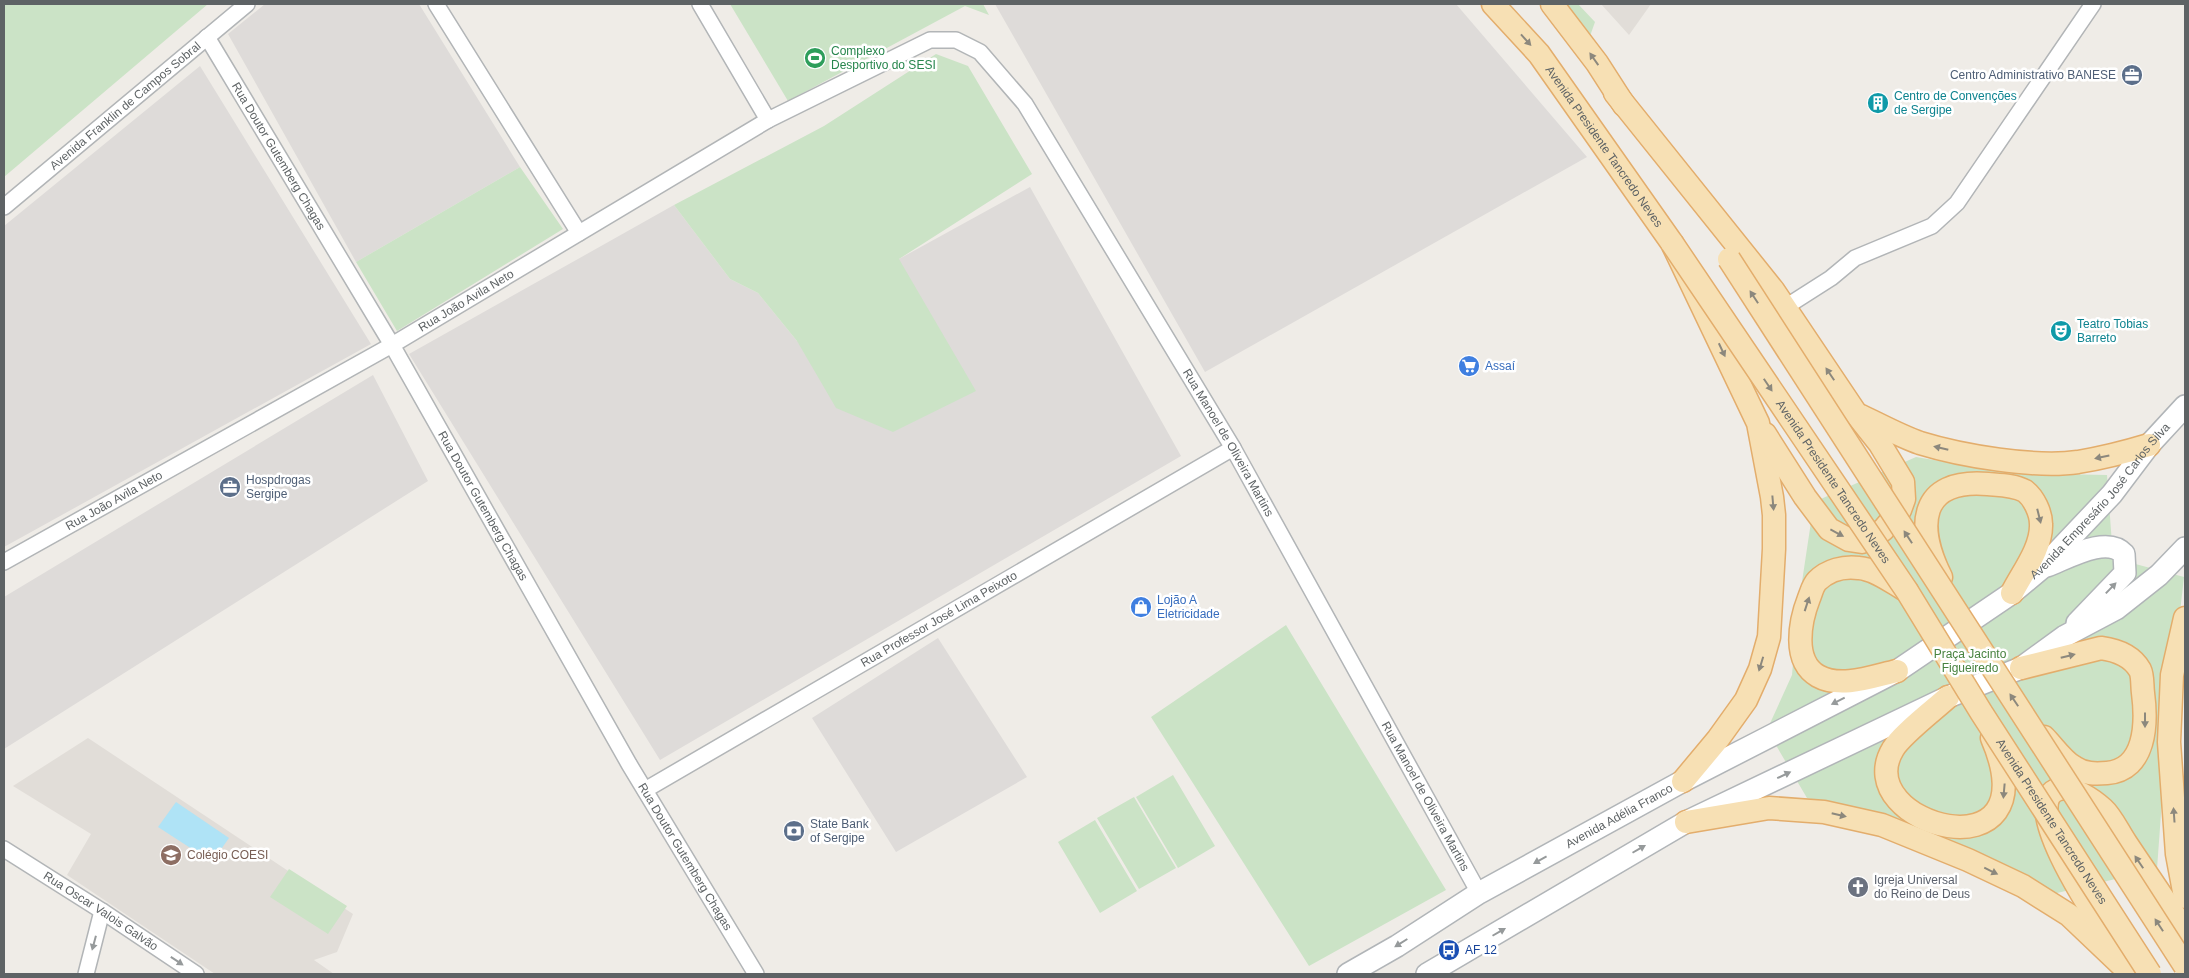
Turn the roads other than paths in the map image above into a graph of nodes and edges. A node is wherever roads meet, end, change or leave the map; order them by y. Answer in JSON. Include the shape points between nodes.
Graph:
{"nodes":[{"id":1,"x":247,"y":4,"type":"edge"},
{"id":2,"x":436,"y":4,"type":"edge"},
{"id":3,"x":700,"y":4,"type":"edge"},
{"id":4,"x":1493,"y":4,"type":"edge"},
{"id":5,"x":1552,"y":4,"type":"edge"},
{"id":6,"x":2094,"y":4,"type":"edge"},
{"id":7,"x":207,"y":37,"type":"junction"},
{"id":8,"x":930,"y":40,"type":"joint"},
{"id":9,"x":1616,"y":93,"type":"junction"},
{"id":10,"x":768,"y":120,"type":"junction"},
{"id":11,"x":4,"y":207,"type":"edge"},
{"id":12,"x":579,"y":232,"type":"junction"},
{"id":13,"x":1672,"y":243,"type":"junction"},
{"id":14,"x":1784,"y":308,"type":"junction"},
{"id":15,"x":392,"y":345,"type":"junction"},
{"id":16,"x":2185,"y":406,"type":"edge"},
{"id":17,"x":1857,"y":415,"type":"junction"},
{"id":18,"x":1758,"y":423,"type":"junction"},
{"id":19,"x":2149,"y":445,"type":"junction"},
{"id":20,"x":1233,"y":448,"type":"junction"},
{"id":21,"x":2185,"y":548,"type":"edge"},
{"id":22,"x":4,"y":562,"type":"edge"},
{"id":23,"x":2042,"y":568,"type":"junction"},
{"id":24,"x":1907,"y":591,"type":"junction"},
{"id":25,"x":2012,"y":593,"type":"junction"},
{"id":26,"x":1953,"y":608,"type":"junction"},
{"id":27,"x":2185,"y":618,"type":"edge"},
{"id":28,"x":2065,"y":636,"type":"junction"},
{"id":29,"x":2021,"y":668,"type":"junction"},
{"id":30,"x":1897,"y":671,"type":"junction"},
{"id":31,"x":1948,"y":697,"type":"junction"},
{"id":32,"x":1981,"y":712,"type":"junction"},
{"id":33,"x":2028,"y":721,"type":"junction"},
{"id":34,"x":1683,"y":780,"type":"junction"},
{"id":35,"x":645,"y":790,"type":"junction"},
{"id":36,"x":1686,"y":822,"type":"junction"},
{"id":37,"x":4,"y":849,"type":"edge"},
{"id":38,"x":1479,"y":894,"type":"junction"},
{"id":39,"x":2185,"y":897,"type":"edge"},
{"id":40,"x":102,"y":911,"type":"junction"},
{"id":41,"x":2185,"y":931,"type":"edge"},
{"id":42,"x":2185,"y":966,"type":"edge"},
{"id":43,"x":86,"y":974,"type":"edge"},
{"id":44,"x":196,"y":974,"type":"edge"},
{"id":45,"x":756,"y":974,"type":"edge"},
{"id":46,"x":1348,"y":974,"type":"edge"},
{"id":47,"x":1427,"y":974,"type":"edge"},
{"id":48,"x":2137,"y":974,"type":"edge"}],
"edges":[{"from":1,"to":7,"type":"street","name":"Avenida Franklin de Campos Sobral"},
{"from":2,"to":12,"type":"street"},
{"from":3,"to":10,"type":"street"},
{"from":4,"to":13,"type":"main road","name":"Avenida Presidente Tancredo Neves","one_way":true,"via":[[1539,54]]},
{"from":9,"to":5,"type":"main road","one_way":true},
{"from":6,"to":14,"type":"street","via":[[1957,203],[1932,226],[1855,258],[1831,278]]},
{"from":7,"to":11,"type":"street","name":"Avenida Franklin de Campos Sobral"},
{"from":7,"to":15,"type":"street","name":"Rua Doutor Gutemberg Chagas"},
{"from":8,"to":10,"type":"street","name":"Rua João Avila Neto"},
{"from":8,"to":20,"type":"street","name":"Rua Manoel de Oliveira Martins","via":[[956,40],[980,52],[1025,104]]},
{"from":9,"to":14,"type":"main road"},
{"from":26,"to":9,"type":"main road","one_way":true,"bridge":true,"via":[[1729,259]]},
{"from":10,"to":12,"type":"street","name":"Rua João Avila Neto"},
{"from":12,"to":15,"type":"street","name":"Rua João Avila Neto"},
{"from":13,"to":18,"type":"main road","one_way":true},
{"from":13,"to":24,"type":"main road","name":"Avenida Presidente Tancredo Neves","one_way":true,"bridge":true},
{"from":17,"to":14,"type":"main road","one_way":true},
{"from":15,"to":22,"type":"street","name":"Rua João Avila Neto"},
{"from":15,"to":35,"type":"street","name":"Rua Doutor Gutemberg Chagas"},
{"from":16,"to":19,"type":"main road","name":"Avenida Empresário José Carlos Silva"},
{"from":18,"to":17,"type":"main road","one_way":true,"via":[[1829,529],[1849,540],[1862,542],[1882,530],[1900,510],[1904,499],[1903,482],[1880,444]]},
{"from":19,"to":17,"type":"main road","one_way":true,"via":[[2079,462],[2022,461],[1976,456],[1919,443]]},
{"from":18,"to":34,"type":"main road","one_way":true,"via":[[1774,515],[1768,637],[1760,669],[1746,700]]},
{"from":19,"to":23,"type":"main road","name":"Avenida Empresário José Carlos Silva","via":[[2112,494]]},
{"from":20,"to":35,"type":"street","name":"Rua Professor José Lima Peixoto"},
{"from":20,"to":38,"type":"street","name":"Rua Manoel de Oliveira Martins"},
{"from":21,"to":28,"type":"main road","via":[[2116,609]]},
{"from":23,"to":25,"type":"main road","name":"Avenida Empresário José Carlos Silva"},
{"from":28,"to":23,"type":"main road","one_way":true,"via":[[2125,573],[2124,554],[2114,547],[2102,546]]},
{"from":30,"to":24,"type":"main road","one_way":true,"via":[[1857,680],[1819,676],[1811,670],[1802,652],[1800,631],[1815,583],[1824,574],[1861,568]]},
{"from":24,"to":32,"type":"main road","name":"Avenida Presidente Tancredo Neves","bridge":true},
{"from":26,"to":25,"type":"main road","one_way":true,"via":[[1952,598],[1931,557],[1926,515],[1946,489],[1957,484],[2007,486],[2032,497],[2042,523],[2039,541]]},
{"from":25,"to":30,"type":"main road","name":"Avenida Empresário José Carlos Silva"},
{"from":33,"to":26,"type":"main road","one_way":true,"bridge":true},
{"from":39,"to":27,"type":"main road","one_way":true,"via":[[2177,854],[2169,742],[2172,674]]},
{"from":28,"to":29,"type":"main road"},
{"from":29,"to":31,"type":"main road"},
{"from":29,"to":33,"type":"main road","one_way":true,"bridge":true,"via":[[2101,648],[2125,656],[2140,672],[2144,735],[2134,760],[2121,770],[2098,774],[2071,766]]},
{"from":30,"to":34,"type":"main road","name":"Avenida Adélia Franco","one_way":true},
{"from":32,"to":31,"type":"main road","one_way":true,"bridge":true,"via":[[2000,758],[2004,800],[1979,823],[1966,827],[1934,823],[1906,809],[1895,798],[1888,781],[1888,759],[1897,742]]},
{"from":36,"to":31,"type":"main road","one_way":true},
{"from":32,"to":48,"type":"main road","name":"Avenida Presidente Tancredo Neves","bridge":true},
{"from":42,"to":33,"type":"main road","one_way":true,"bridge":true},
{"from":34,"to":38,"type":"main road","name":"Avenida Adélia Franco","one_way":true},
{"from":35,"to":45,"type":"street","name":"Rua Doutor Gutemberg Chagas"},
{"from":47,"to":36,"type":"main road","one_way":true},
{"from":36,"to":48,"type":"main road","one_way":true,"via":[[1769,808],[1824,812],[1882,825],[2023,886],[2069,915]]},
{"from":37,"to":40,"type":"street","name":"Rua Oscar Valois Galvão"},
{"from":38,"to":46,"type":"main road","name":"Avenida Adélia Franco","one_way":true},
{"from":40,"to":43,"type":"street","one_way":true},
{"from":40,"to":44,"type":"street","name":"Rua Oscar Valois Galvão","one_way":true},
{"from":41,"to":48,"type":"main road","one_way":true,"via":[[2104,809],[2073,790],[2052,794],[2047,809],[2049,827],[2059,855]]}]}
